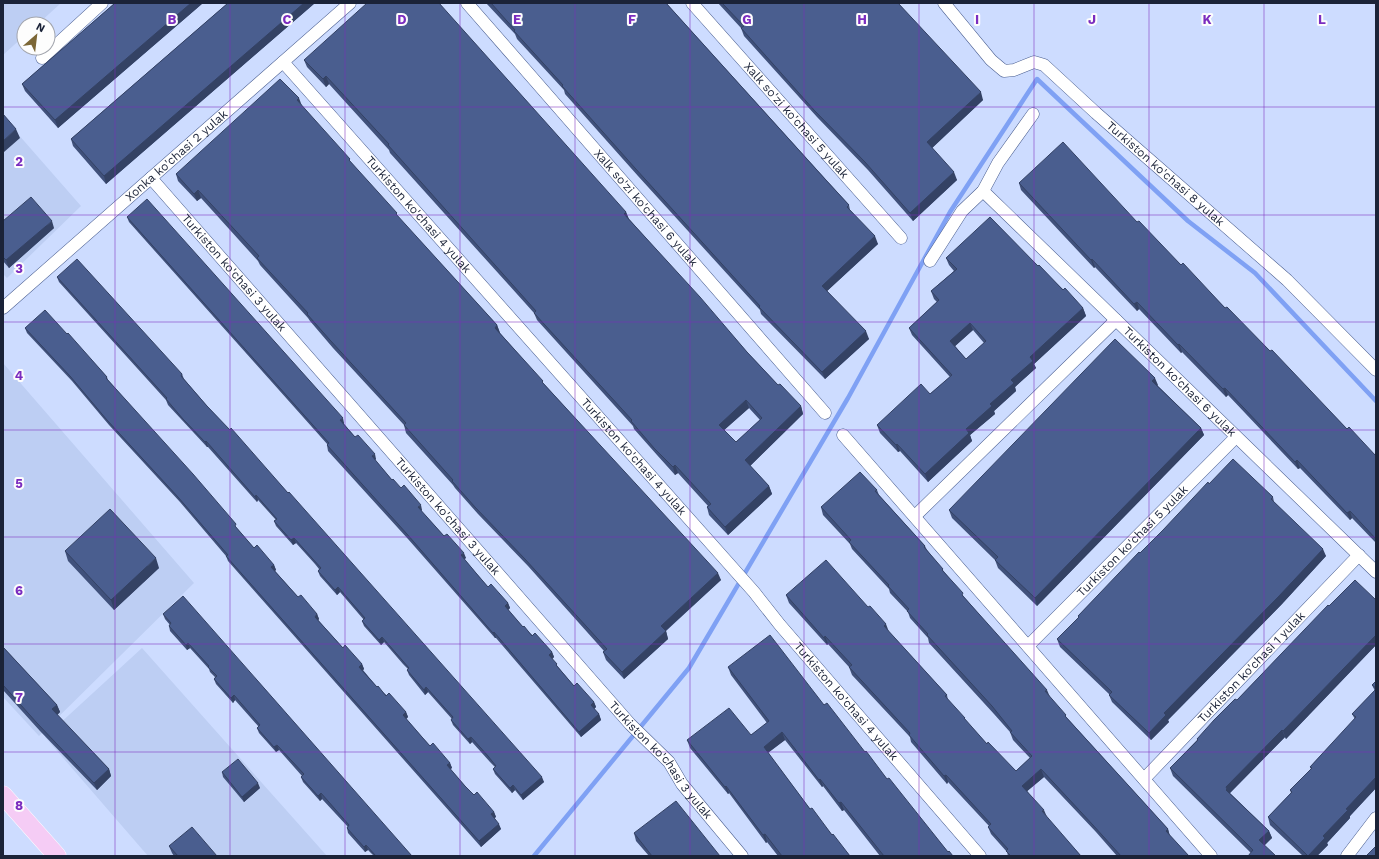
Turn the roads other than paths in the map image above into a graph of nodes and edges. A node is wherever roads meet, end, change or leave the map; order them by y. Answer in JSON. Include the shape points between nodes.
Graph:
{"nodes":[{"id":1,"x":102,"y":3,"type":"edge"},
{"id":2,"x":350,"y":3,"type":"edge"},
{"id":3,"x":467,"y":3,"type":"edge"},
{"id":4,"x":692,"y":3,"type":"edge"},
{"id":5,"x":950,"y":5,"type":"edge"},
{"id":6,"x":42,"y":58,"type":"dead end"},
{"id":7,"x":283,"y":62,"type":"junction"},
{"id":8,"x":1033,"y":114,"type":"dead end"},
{"id":9,"x":152,"y":178,"type":"junction"},
{"id":10,"x":983,"y":191,"type":"junction"},
{"id":11,"x":901,"y":238,"type":"dead end"},
{"id":12,"x":930,"y":260,"type":"dead end"},
{"id":13,"x":3,"y":308,"type":"edge"},
{"id":14,"x":1116,"y":320,"type":"junction"},
{"id":15,"x":1376,"y":370,"type":"edge"},
{"id":16,"x":825,"y":413,"type":"dead end"},
{"id":17,"x":843,"y":434,"type":"dead end"},
{"id":18,"x":1236,"y":437,"type":"junction"},
{"id":19,"x":914,"y":516,"type":"junction"},
{"id":20,"x":1359,"y":556,"type":"junction"},
{"id":21,"x":1376,"y":572,"type":"edge"},
{"id":22,"x":1028,"y":646,"type":"junction"},
{"id":23,"x":1144,"y":779,"type":"junction"},
{"id":24,"x":3,"y":795,"type":"edge"},
{"id":25,"x":1376,"y":818,"type":"edge"},
{"id":26,"x":57,"y":856,"type":"edge"},
{"id":27,"x":742,"y":856,"type":"edge"},
{"id":28,"x":980,"y":856,"type":"edge"},
{"id":29,"x":1211,"y":856,"type":"edge"},
{"id":30,"x":1347,"y":856,"type":"edge"}],
"edges":[{"from":1,"to":6,"type":"street"},
{"from":2,"to":7,"type":"street","name":"Xonka ko'chasi 2 yulak"},
{"from":3,"to":16,"type":"street","name":"Xalk so'zi ko'chasi 6 yulak"},
{"from":4,"to":11,"type":"street","name":"Xalk so'zi ko'chasi 5 yulak"},
{"from":5,"to":15,"type":"street","name":"Turkiston ko'chasi 8 yulak","via":[[991,60],[1004,70],[1014,70],[1034,62],[1044,65],[1287,280]]},
{"from":7,"to":9,"type":"street","name":"Xonka ko'chasi 2 yulak"},
{"from":7,"to":28,"type":"street","name":"Turkiston ko'chasi 4 yulak","via":[[750,587]]},
{"from":8,"to":10,"type":"street","via":[[998,162]]},
{"from":9,"to":13,"type":"street","name":"Xonka ko'chasi 2 yulak"},
{"from":9,"to":27,"type":"street","name":"Turkiston ko'chasi 3 yulak","via":[[630,724],[669,762],[682,784]]},
{"from":10,"to":12,"type":"street","via":[[962,211]]},
{"from":10,"to":14,"type":"street","name":"Turkiston ko'chasi 6 yulak"},
{"from":14,"to":18,"type":"street","name":"Turkiston ko'chasi 6 yulak"},
{"from":14,"to":19,"type":"street"},
{"from":17,"to":19,"type":"street"},
{"from":18,"to":20,"type":"street","name":"Turkiston ko'chasi 6 yulak"},
{"from":18,"to":22,"type":"street","name":"Turkiston ko'chasi 5 yulak"},
{"from":19,"to":22,"type":"street"},
{"from":20,"to":21,"type":"street","name":"Turkiston ko'chasi 6 yulak"},
{"from":20,"to":23,"type":"street","name":"Turkiston ko'chasi 1 yulak"},
{"from":22,"to":23,"type":"street"},
{"from":23,"to":29,"type":"street"},
{"from":24,"to":26,"type":"main road"},
{"from":25,"to":30,"type":"street"}]}
